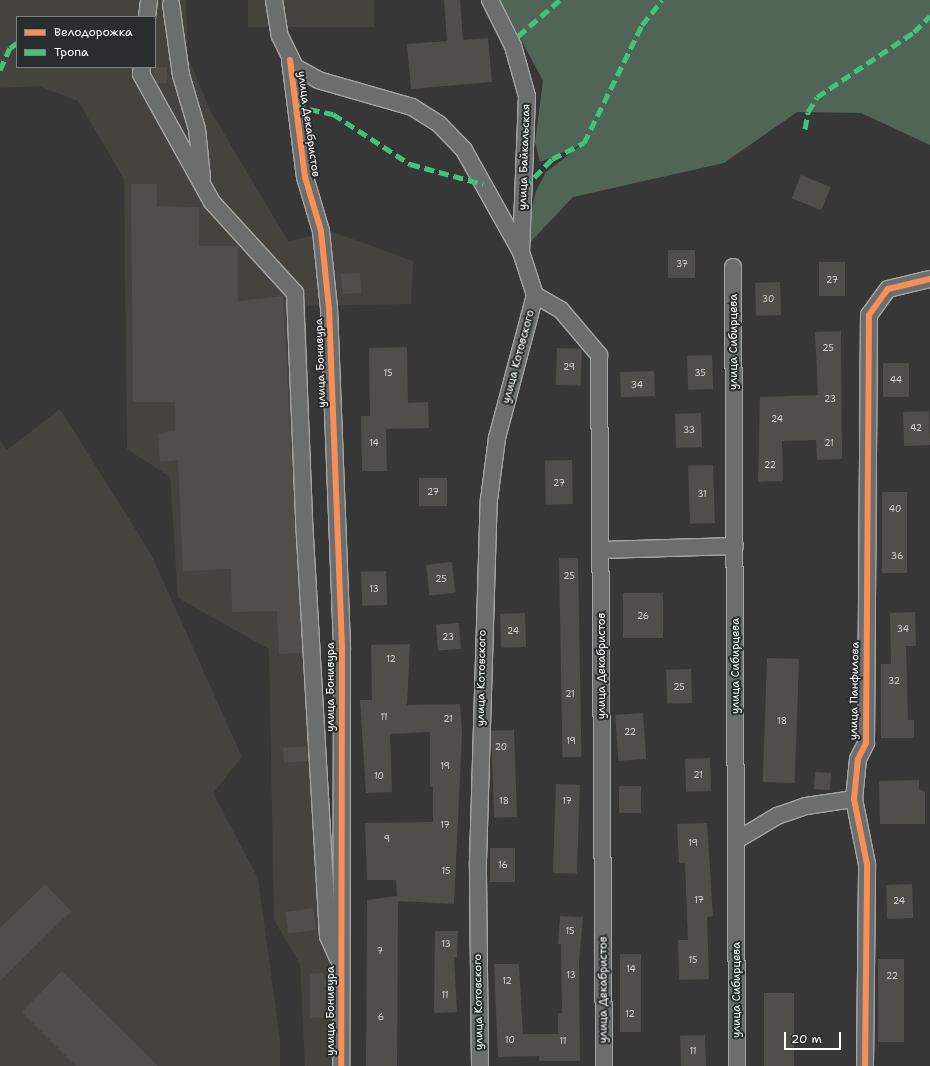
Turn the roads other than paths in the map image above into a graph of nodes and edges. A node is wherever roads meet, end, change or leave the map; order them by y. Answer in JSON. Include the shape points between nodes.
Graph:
{"nodes":[{"id":1,"x":149,"y":0,"type":"edge"},
{"id":2,"x":274,"y":0,"type":"edge"},
{"id":3,"x":490,"y":0,"type":"edge"},
{"id":4,"x":171,"y":4,"type":"dead end"},
{"id":5,"x":147,"y":16,"type":"edge"},
{"id":6,"x":290,"y":60,"type":"junction"},
{"id":7,"x":142,"y":68,"type":"edge"},
{"id":8,"x":205,"y":205,"type":"dead end"},
{"id":9,"x":522,"y":252,"type":"junction"},
{"id":10,"x":733,"y":267,"type":"dead end"},
{"id":11,"x":930,"y":279,"type":"edge"},
{"id":12,"x":535,"y":295,"type":"junction"},
{"id":13,"x":329,"y":308,"type":"joint"},
{"id":14,"x":735,"y":546,"type":"junction"},
{"id":15,"x":601,"y":550,"type":"junction"},
{"id":16,"x":854,"y":799,"type":"junction"},
{"id":17,"x":737,"y":840,"type":"junction"},
{"id":18,"x":340,"y":964,"type":"junction"},
{"id":19,"x":341,"y":1066,"type":"edge"},
{"id":20,"x":480,"y":1066,"type":"edge"},
{"id":21,"x":604,"y":1066,"type":"edge"},
{"id":22,"x":737,"y":1066,"type":"edge"},
{"id":23,"x":865,"y":1066,"type":"edge"}],
"edges":[{"from":1,"to":5,"type":"street"},
{"from":2,"to":6,"type":"street","name":"улица Декабристов","via":[[280,36]]},
{"from":3,"to":9,"type":"street","name":"улица Байкальская","via":[[513,46],[527,96]]},
{"from":4,"to":8,"type":"street","via":[[181,75],[197,129]]},
{"from":6,"to":9,"type":"street","name":"улица Декабристов","via":[[318,80],[391,99],[420,111],[439,124],[464,150]]},
{"from":6,"to":13,"type":"street","name":"улица Декабристов","via":[[305,177],[321,231]]},
{"from":7,"to":18,"type":"street","via":[[141,74],[212,202],[295,293],[304,520],[328,936]]},
{"from":9,"to":12,"type":"street","name":"улица Байкальская"},
{"from":10,"to":14,"type":"street","name":"улица Сибирцева"},
{"from":11,"to":16,"type":"street","name":"улица Панфилова","via":[[888,289],[870,315],[866,743],[858,759]]},
{"from":12,"to":15,"type":"street","name":"улица Декабристов","via":[[561,310],[598,355]]},
{"from":12,"to":20,"type":"street","name":"улица Котовского","via":[[497,438],[488,508],[478,861]]},
{"from":13,"to":18,"type":"street","name":"улица Бонивура","via":[[342,650]]},
{"from":14,"to":15,"type":"street"},
{"from":14,"to":17,"type":"street","name":"улица Сибирцева"},
{"from":15,"to":21,"type":"street","name":"улица Декабристов"},
{"from":16,"to":17,"type":"street","via":[[806,806],[777,816]]},
{"from":16,"to":23,"type":"street","name":"улица Панфилова","via":[[867,864]]},
{"from":17,"to":22,"type":"street","name":"улица Сибирцева"},
{"from":18,"to":19,"type":"street","name":"улица Бонивура"}]}
